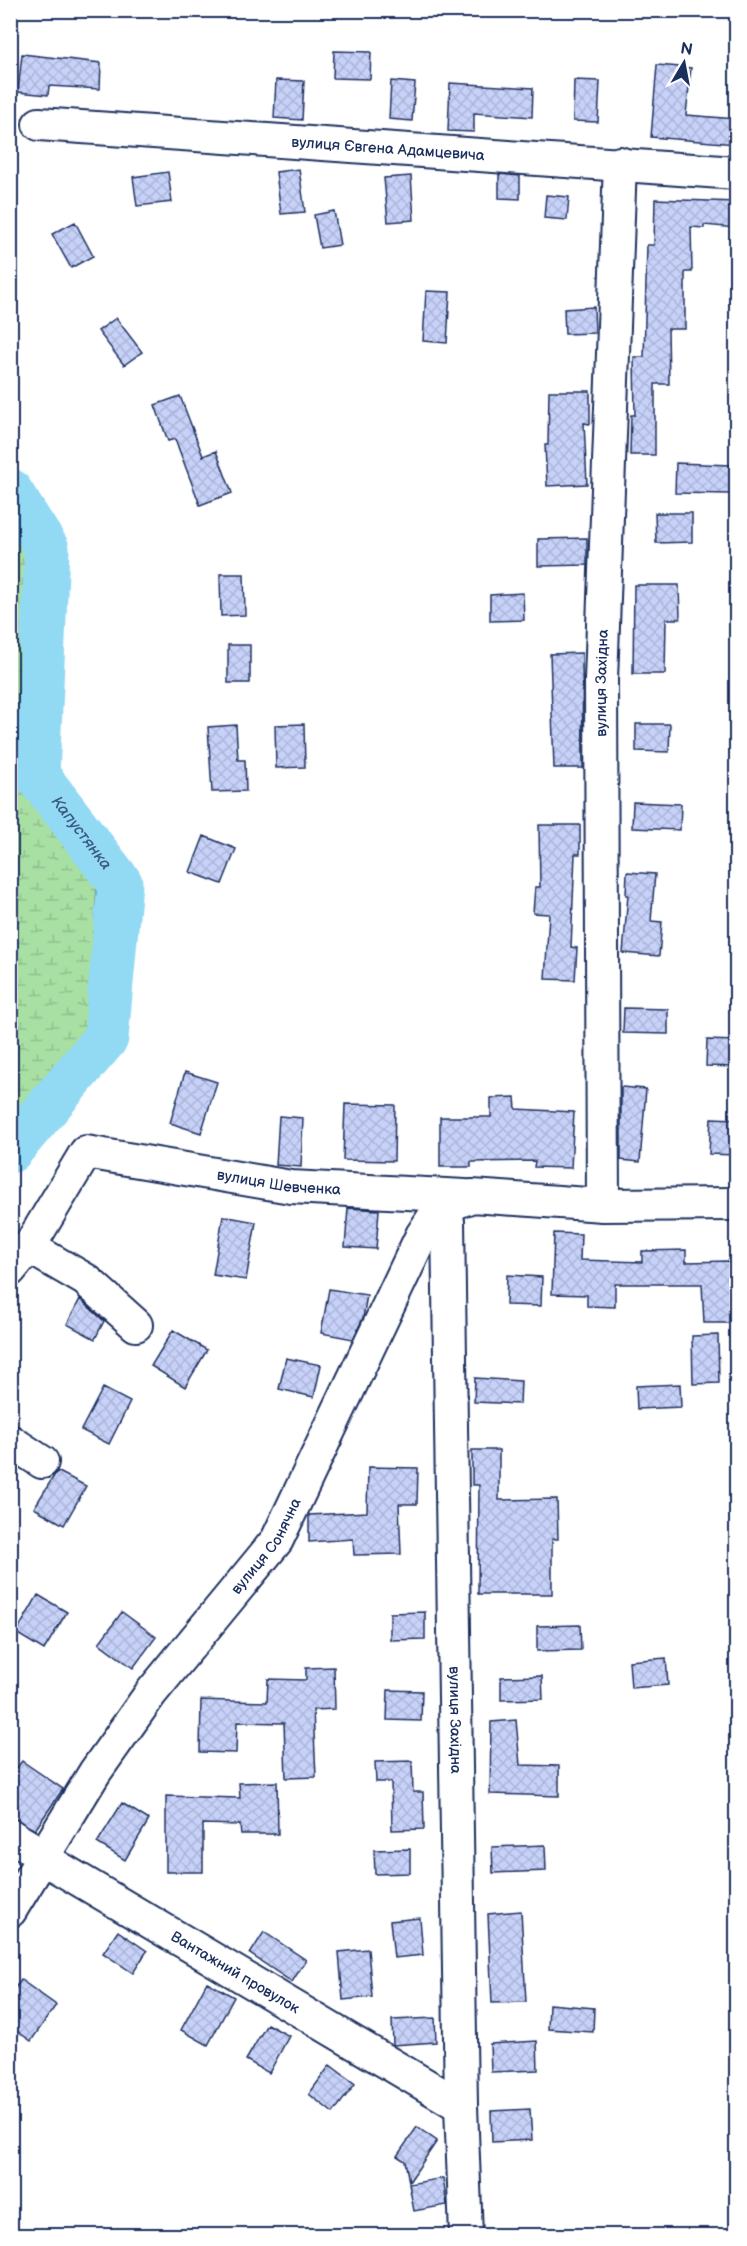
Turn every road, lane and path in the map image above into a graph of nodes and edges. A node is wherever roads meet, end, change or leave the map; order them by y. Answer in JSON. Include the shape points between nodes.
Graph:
{"nodes":[{"id":1,"x":39,"y":124,"type":"dead end"},
{"id":2,"x":620,"y":163,"type":"junction"},
{"id":3,"x":736,"y":172,"type":"edge"},
{"id":4,"x":472,"y":1196,"type":"junction"},
{"id":5,"x":603,"y":1204,"type":"junction"},
{"id":6,"x":736,"y":1204,"type":"edge"},
{"id":7,"x":439,"y":1209,"type":"junction"},
{"id":8,"x":20,"y":1258,"type":"edge"},
{"id":9,"x":136,"y":1325,"type":"dead end"},
{"id":10,"x":10,"y":1441,"type":"edge"},
{"id":11,"x":42,"y":1462,"type":"dead end"},
{"id":12,"x":10,"y":1835,"type":"edge"},
{"id":13,"x":46,"y":1855,"type":"junction"},
{"id":14,"x":10,"y":1911,"type":"edge"},
{"id":15,"x":461,"y":2106,"type":"junction"},
{"id":16,"x":466,"y":2235,"type":"edge"}],
"edges":[{"from":1,"to":2,"type":"street","name":"вулиця Євгена Адамцевича"},
{"from":2,"to":3,"type":"street","name":"вулиця Євгена Адамцевича"},
{"from":2,"to":5,"type":"street","name":"вулиця Західна","via":[[601,680]]},
{"from":4,"to":5,"type":"street"},
{"from":4,"to":7,"type":"street"},
{"from":4,"to":8,"type":"street","name":"вулиця Шевченка","via":[[291,1187],[86,1152]]},
{"from":5,"to":6,"type":"street"},
{"from":7,"to":13,"type":"street","name":"вулиця Сонячна","via":[[422,1235],[277,1540],[151,1694],[95,1772]]},
{"from":7,"to":15,"type":"street","name":"вулиця Західна","via":[[448,1221]]},
{"from":8,"to":9,"type":"street","via":[[86,1280]]},
{"from":10,"to":11,"type":"street"},
{"from":12,"to":13,"type":"street","name":"Вантажний провулок"},
{"from":13,"to":14,"type":"street","name":"вулиця Сонячна"},
{"from":13,"to":15,"type":"street","name":"Вантажний провулок","via":[[57,1866]]},
{"from":15,"to":16,"type":"street","name":"вулиця Західна"}]}
